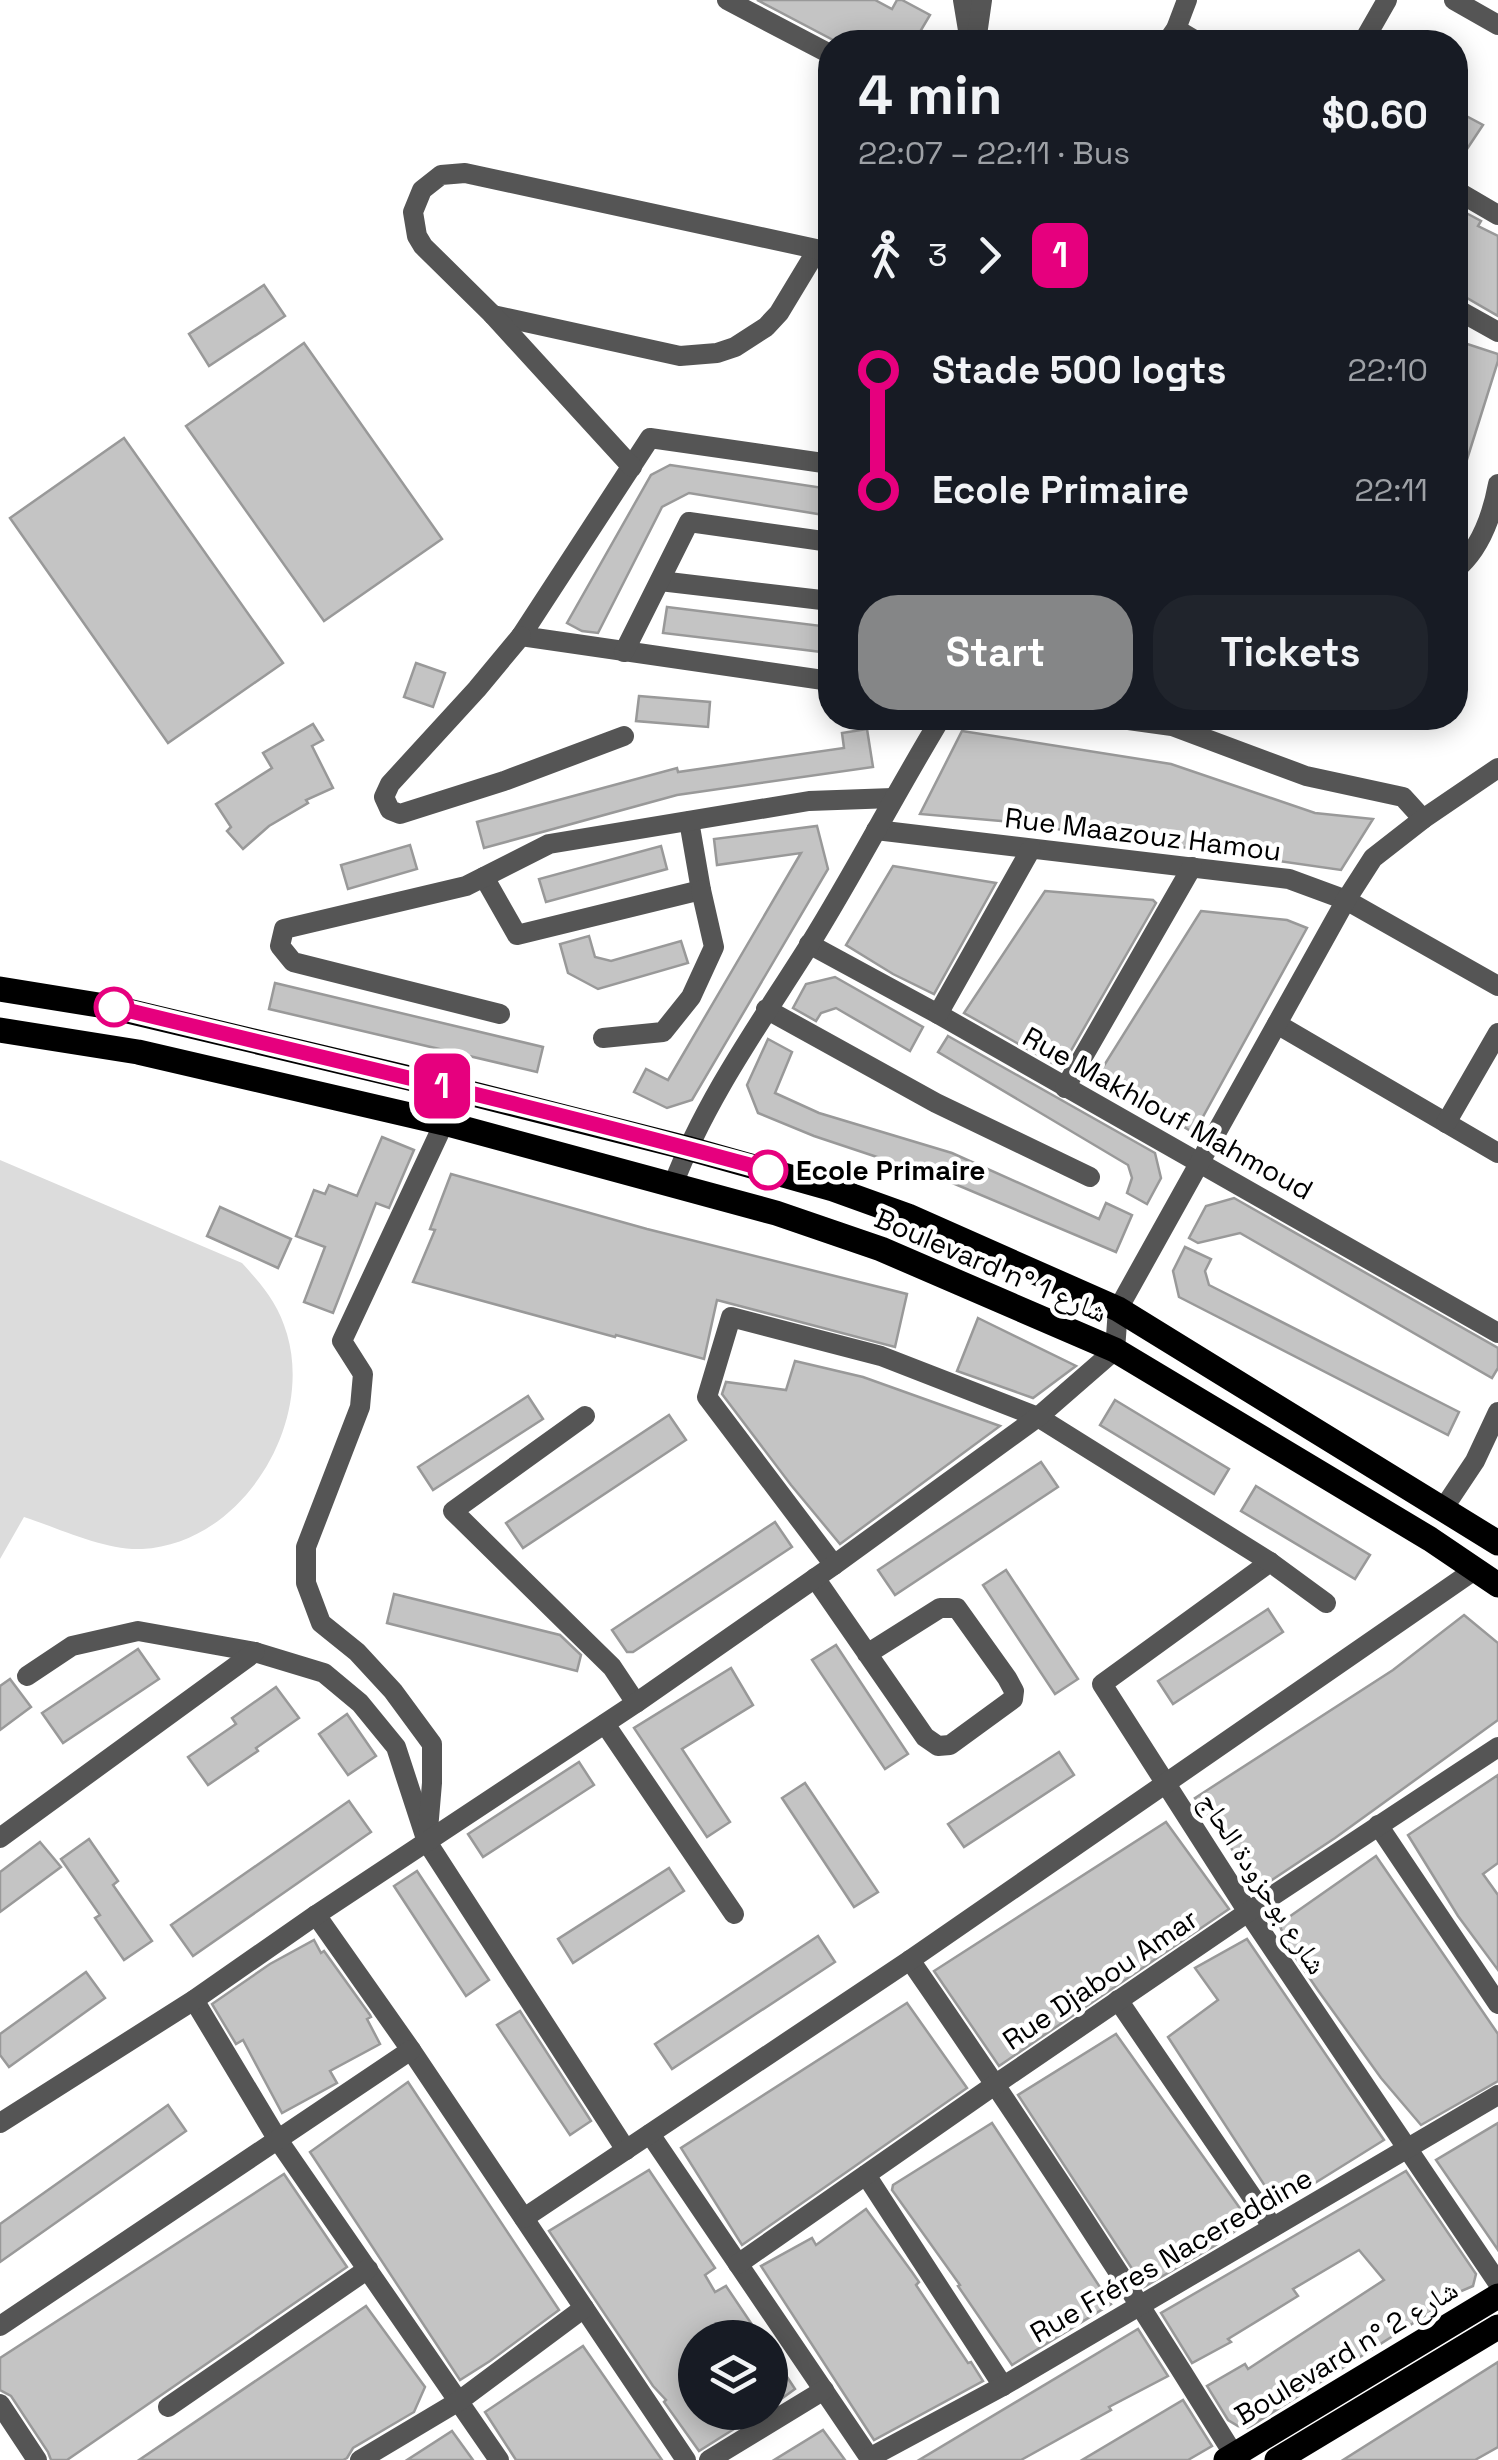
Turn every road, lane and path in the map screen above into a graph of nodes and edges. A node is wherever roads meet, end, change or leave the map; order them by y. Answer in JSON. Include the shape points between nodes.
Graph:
{"nodes":[{"id":1,"x":727,"y":0,"type":"edge"},
{"id":2,"x":964,"y":0,"type":"edge"},
{"id":3,"x":982,"y":0,"type":"edge"},
{"id":4,"x":1187,"y":0,"type":"edge"},
{"id":5,"x":1387,"y":0,"type":"edge"},
{"id":6,"x":1454,"y":0,"type":"edge"},
{"id":7,"x":1498,"y":26,"type":"edge"},
{"id":8,"x":970,"y":30,"type":"edge"},
{"id":9,"x":976,"y":30,"type":"edge"},
{"id":10,"x":1174,"y":30,"type":"edge"},
{"id":11,"x":1371,"y":30,"type":"edge"},
{"id":12,"x":818,"y":48,"type":"edge"},
{"id":13,"x":1468,"y":198,"type":"edge"},
{"id":14,"x":1498,"y":215,"type":"edge"},
{"id":15,"x":818,"y":250,"type":"edge"},
{"id":16,"x":818,"y":259,"type":"edge"},
{"id":17,"x":493,"y":315,"type":"junction"},
{"id":18,"x":1468,"y":315,"type":"edge"},
{"id":19,"x":1498,"y":332,"type":"edge"},
{"id":20,"x":818,"y":462,"type":"edge"},
{"id":21,"x":632,"y":467,"type":"junction"},
{"id":22,"x":1498,"y":484,"type":"edge"},
{"id":23,"x":818,"y":540,"type":"edge"},
{"id":24,"x":1468,"y":560,"type":"edge"},
{"id":25,"x":660,"y":581,"type":"junction"},
{"id":26,"x":818,"y":600,"type":"edge"},
{"id":27,"x":521,"y":636,"type":"junction"},
{"id":28,"x":624,"y":652,"type":"junction"},
{"id":29,"x":818,"y":679,"type":"edge"},
{"id":30,"x":934,"y":730,"type":"edge"},
{"id":31,"x":1183,"y":730,"type":"edge"},
{"id":32,"x":624,"y":736,"type":"dead end"},
{"id":33,"x":1498,"y":768,"type":"edge"},
{"id":34,"x":1478,"y":782,"type":"junction"},
{"id":35,"x":1498,"y":794,"type":"edge"},
{"id":36,"x":892,"y":798,"type":"junction"},
{"id":37,"x":1424,"y":819,"type":"junction"},
{"id":38,"x":689,"y":821,"type":"junction"},
{"id":39,"x":876,"y":830,"type":"junction"},
{"id":40,"x":1031,"y":849,"type":"junction"},
{"id":41,"x":1192,"y":867,"type":"junction"},
{"id":42,"x":484,"y":877,"type":"junction"},
{"id":43,"x":702,"y":890,"type":"junction"},
{"id":44,"x":1346,"y":900,"type":"junction"},
{"id":45,"x":809,"y":944,"type":"junction"},
{"id":46,"x":1498,"y":986,"type":"edge"},
{"id":47,"x":0,"y":989,"type":"edge"},
{"id":48,"x":766,"y":1009,"type":"junction"},
{"id":49,"x":500,"y":1014,"type":"dead end"},
{"id":50,"x":938,"y":1014,"type":"junction"},
{"id":51,"x":1276,"y":1024,"type":"junction"},
{"id":52,"x":0,"y":1030,"type":"edge"},
{"id":53,"x":1498,"y":1033,"type":"edge"},
{"id":54,"x":602,"y":1038,"type":"dead end"},
{"id":55,"x":1065,"y":1088,"type":"junction"},
{"id":56,"x":444,"y":1123,"type":"junction"},
{"id":57,"x":1446,"y":1123,"type":"junction"},
{"id":58,"x":687,"y":1148,"type":"junction"},
{"id":59,"x":1498,"y":1153,"type":"edge"},
{"id":60,"x":1200,"y":1162,"type":"junction"},
{"id":61,"x":1090,"y":1177,"type":"dead end"},
{"id":62,"x":673,"y":1185,"type":"junction"},
{"id":63,"x":1118,"y":1308,"type":"junction"},
{"id":64,"x":1498,"y":1333,"type":"edge"},
{"id":65,"x":1115,"y":1350,"type":"junction"},
{"id":66,"x":1498,"y":1412,"type":"edge"},
{"id":67,"x":585,"y":1416,"type":"dead end"},
{"id":68,"x":1038,"y":1417,"type":"junction"},
{"id":69,"x":1443,"y":1509,"type":"junction"},
{"id":70,"x":1498,"y":1542,"type":"edge"},
{"id":71,"x":1270,"y":1562,"type":"junction"},
{"id":72,"x":834,"y":1565,"type":"junction"},
{"id":73,"x":1476,"y":1569,"type":"junction"},
{"id":74,"x":815,"y":1578,"type":"junction"},
{"id":75,"x":1498,"y":1585,"type":"edge"},
{"id":76,"x":1326,"y":1603,"type":"dead end"},
{"id":77,"x":255,"y":1652,"type":"junction"},
{"id":78,"x":868,"y":1654,"type":"junction"},
{"id":79,"x":27,"y":1676,"type":"dead end"},
{"id":80,"x":636,"y":1703,"type":"junction"},
{"id":81,"x":605,"y":1724,"type":"junction"},
{"id":82,"x":1498,"y":1746,"type":"edge"},
{"id":83,"x":1165,"y":1784,"type":"junction"},
{"id":84,"x":1378,"y":1825,"type":"junction"},
{"id":85,"x":0,"y":1838,"type":"edge"},
{"id":86,"x":426,"y":1842,"type":"junction"},
{"id":87,"x":1248,"y":1912,"type":"junction"},
{"id":88,"x":734,"y":1914,"type":"dead end"},
{"id":89,"x":316,"y":1915,"type":"junction"},
{"id":90,"x":910,"y":1960,"type":"junction"},
{"id":91,"x":194,"y":2000,"type":"junction"},
{"id":92,"x":1118,"y":2000,"type":"junction"},
{"id":93,"x":1498,"y":2004,"type":"edge"},
{"id":94,"x":412,"y":2050,"type":"junction"},
{"id":95,"x":996,"y":2084,"type":"junction"},
{"id":96,"x":1498,"y":2095,"type":"edge"},
{"id":97,"x":0,"y":2122,"type":"edge"},
{"id":98,"x":650,"y":2134,"type":"junction"},
{"id":99,"x":278,"y":2140,"type":"junction"},
{"id":100,"x":1409,"y":2148,"type":"junction"},
{"id":101,"x":626,"y":2150,"type":"junction"},
{"id":102,"x":866,"y":2175,"type":"junction"},
{"id":103,"x":524,"y":2218,"type":"junction"},
{"id":104,"x":1272,"y":2226,"type":"junction"},
{"id":105,"x":738,"y":2264,"type":"junction"},
{"id":106,"x":368,"y":2269,"type":"junction"},
{"id":107,"x":1498,"y":2283,"type":"edge"},
{"id":108,"x":1498,"y":2296,"type":"edge"},
{"id":109,"x":1140,"y":2304,"type":"junction"},
{"id":110,"x":584,"y":2308,"type":"junction"},
{"id":111,"x":0,"y":2326,"type":"edge"},
{"id":112,"x":1498,"y":2327,"type":"edge"},
{"id":113,"x":1003,"y":2386,"type":"junction"},
{"id":114,"x":824,"y":2390,"type":"junction"},
{"id":115,"x":459,"y":2401,"type":"junction"},
{"id":116,"x":0,"y":2404,"type":"edge"},
{"id":117,"x":168,"y":2407,"type":"dead end"},
{"id":118,"x":1230,"y":2458,"type":"edge"},
{"id":119,"x":870,"y":2459,"type":"edge"},
{"id":120,"x":37,"y":2460,"type":"edge"},
{"id":121,"x":360,"y":2460,"type":"edge"},
{"id":122,"x":499,"y":2460,"type":"edge"},
{"id":123,"x":686,"y":2460,"type":"edge"},
{"id":124,"x":709,"y":2460,"type":"edge"},
{"id":125,"x":1277,"y":2460,"type":"edge"}],
"edges":[{"from":1,"to":12,"type":"street"},
{"from":2,"to":8,"type":"street"},
{"from":3,"to":9,"type":"street"},
{"from":4,"to":10,"type":"street"},
{"from":5,"to":11,"type":"street"},
{"from":6,"to":7,"type":"street"},
{"from":13,"to":14,"type":"street"},
{"from":15,"to":17,"type":"street","via":[[465,172],[441,175],[416,200],[417,236]]},
{"from":16,"to":17,"type":"street","via":[[766,326],[717,353],[680,356]]},
{"from":17,"to":21,"type":"street"},
{"from":18,"to":19,"type":"street"},
{"from":20,"to":21,"type":"street","via":[[650,438]]},
{"from":21,"to":27,"type":"street"},
{"from":22,"to":24,"type":"street","via":[[1487,526]]},
{"from":23,"to":25,"type":"street","via":[[690,522]]},
{"from":25,"to":26,"type":"street"},
{"from":25,"to":28,"type":"street"},
{"from":27,"to":28,"type":"street"},
{"from":27,"to":32,"type":"street","via":[[390,784],[384,797],[390,810],[400,814],[470,792]]},
{"from":28,"to":29,"type":"street"},
{"from":30,"to":36,"type":"street"},
{"from":31,"to":37,"type":"street","via":[[1306,776],[1403,797]]},
{"from":33,"to":34,"type":"street"},
{"from":34,"to":35,"type":"street"},
{"from":34,"to":37,"type":"street"},
{"from":36,"to":38,"type":"street","via":[[809,801]]},
{"from":36,"to":39,"type":"street"},
{"from":37,"to":44,"type":"street","via":[[1373,858]]},
{"from":38,"to":42,"type":"street","via":[[550,844]]},
{"from":38,"to":43,"type":"street"},
{"from":39,"to":40,"type":"street","name":"Rue Maazouz Hamou"},
{"from":39,"to":45,"type":"street"},
{"from":40,"to":41,"type":"street","name":"Rue Maazouz Hamou"},
{"from":40,"to":50,"type":"street"},
{"from":41,"to":44,"type":"street","name":"Rue Maazouz Hamou","via":[[1288,878]]},
{"from":41,"to":55,"type":"street"},
{"from":42,"to":43,"type":"street","via":[[517,935]]},
{"from":42,"to":49,"type":"street","via":[[284,929],[280,946],[293,962]]},
{"from":43,"to":54,"type":"street","via":[[714,947],[691,997],[664,1032]]},
{"from":44,"to":46,"type":"street","name":"Rue Maazouz Hamou"},
{"from":44,"to":51,"type":"street"},
{"from":45,"to":48,"type":"street"},
{"from":45,"to":50,"type":"street","name":"Rue Makhlouf Mahmoud"},
{"from":47,"to":58,"type":"main road","name":"Boulevard n° شارع 1","via":[[111,1007]]},
{"from":48,"to":58,"type":"street"},
{"from":48,"to":61,"type":"street","via":[[936,1104]]},
{"from":50,"to":55,"type":"street","name":"Rue Makhlouf Mahmoud"},
{"from":51,"to":57,"type":"street"},
{"from":51,"to":60,"type":"street"},
{"from":52,"to":56,"type":"main road","name":"Boulevard n° شارع 1","via":[[138,1052]]},
{"from":53,"to":57,"type":"street"},
{"from":55,"to":60,"type":"street","name":"Rue Makhlouf Mahmoud"},
{"from":56,"to":62,"type":"main road","name":"Boulevard n° شارع 1"},
{"from":56,"to":86,"type":"street","via":[[342,1341],[363,1374],[360,1407],[306,1547],[306,1583],[322,1622],[393,1690],[432,1744]]},
{"from":57,"to":59,"type":"street"},
{"from":58,"to":62,"type":"street"},
{"from":58,"to":63,"type":"main road","name":"Boulevard n° شارع 1","via":[[908,1216]]},
{"from":60,"to":63,"type":"street"},
{"from":60,"to":64,"type":"street","name":"Rue Makhlouf Mahmoud"},
{"from":62,"to":65,"type":"main road","name":"Boulevard n° شارع 1","via":[[882,1249]]},
{"from":63,"to":65,"type":"street"},
{"from":63,"to":69,"type":"main road","name":"Boulevard n° شارع 1"},
{"from":65,"to":68,"type":"street"},
{"from":65,"to":73,"type":"main road","name":"Boulevard n° شارع 1"},
{"from":66,"to":69,"type":"street"},
{"from":67,"to":80,"type":"street","via":[[453,1511],[612,1667]]},
{"from":68,"to":71,"type":"street"},
{"from":68,"to":72,"type":"street"},
{"from":68,"to":72,"type":"street","via":[[882,1356],[732,1318],[707,1397]]},
{"from":69,"to":70,"type":"main road","name":"Boulevard n° شارع 1"},
{"from":71,"to":76,"type":"street"},
{"from":71,"to":83,"type":"street","name":"شارع بوحزودة الحاج","via":[[1102,1684]]},
{"from":72,"to":74,"type":"street"},
{"from":73,"to":75,"type":"main road","name":"Boulevard n° شارع 1"},
{"from":73,"to":83,"type":"street"},
{"from":74,"to":78,"type":"street"},
{"from":74,"to":80,"type":"street"},
{"from":77,"to":79,"type":"street","via":[[138,1631],[72,1646]]},
{"from":77,"to":85,"type":"street"},
{"from":77,"to":86,"type":"street","via":[[324,1672],[360,1702],[396,1747]]},
{"from":78,"to":78,"type":"street","via":[[940,1608],[957,1608],[1008,1678],[1013,1700],[950,1745],[938,1746]]},
{"from":80,"to":81,"type":"street"},
{"from":81,"to":86,"type":"street"},
{"from":81,"to":88,"type":"street"},
{"from":82,"to":84,"type":"street","name":"Rue Djabou Amar"},
{"from":83,"to":87,"type":"street","name":"شارع بوحزودة الحاج"},
{"from":83,"to":90,"type":"street"},
{"from":84,"to":87,"type":"street","name":"Rue Djabou Amar"},
{"from":84,"to":93,"type":"street"},
{"from":86,"to":89,"type":"street"},
{"from":86,"to":101,"type":"street"},
{"from":87,"to":92,"type":"street","name":"Rue Djabou Amar"},
{"from":87,"to":100,"type":"street","name":"شارع بوحزودة الحاج"},
{"from":89,"to":91,"type":"street"},
{"from":89,"to":94,"type":"street"},
{"from":90,"to":95,"type":"street"},
{"from":90,"to":98,"type":"street"},
{"from":91,"to":97,"type":"street"},
{"from":91,"to":99,"type":"street"},
{"from":92,"to":95,"type":"street","name":"Rue Djabou Amar"},
{"from":92,"to":104,"type":"street"},
{"from":94,"to":99,"type":"street"},
{"from":94,"to":103,"type":"street"},
{"from":95,"to":102,"type":"street","name":"Rue Djabou Amar"},
{"from":95,"to":109,"type":"street"},
{"from":96,"to":100,"type":"street","name":"Rue Fréres Nacereddine"},
{"from":98,"to":101,"type":"street"},
{"from":98,"to":105,"type":"street"},
{"from":99,"to":106,"type":"street"},
{"from":99,"to":111,"type":"street"},
{"from":100,"to":104,"type":"street","name":"Rue Fréres Nacereddine"},
{"from":100,"to":107,"type":"street","name":"شارع بوحزودة الحاج"},
{"from":101,"to":103,"type":"street"},
{"from":102,"to":105,"type":"street","name":"Rue Djabou Amar"},
{"from":102,"to":113,"type":"street"},
{"from":103,"to":110,"type":"street"},
{"from":104,"to":109,"type":"street","name":"Rue Fréres Nacereddine"},
{"from":105,"to":114,"type":"street"},
{"from":106,"to":115,"type":"street"},
{"from":106,"to":117,"type":"street"},
{"from":108,"to":118,"type":"main road","name":"Boulevard n° شارع 2"},
{"from":109,"to":113,"type":"street","name":"Rue Fréres Nacereddine"},
{"from":109,"to":118,"type":"street"},
{"from":110,"to":115,"type":"street"},
{"from":110,"to":123,"type":"street"},
{"from":112,"to":125,"type":"main road","name":"Boulevard n° شارع 2"},
{"from":113,"to":119,"type":"street","name":"Rue Fréres Nacereddine"},
{"from":114,"to":119,"type":"street"},
{"from":114,"to":124,"type":"street"},
{"from":115,"to":121,"type":"street"},
{"from":115,"to":122,"type":"street"},
{"from":116,"to":120,"type":"street"}]}
